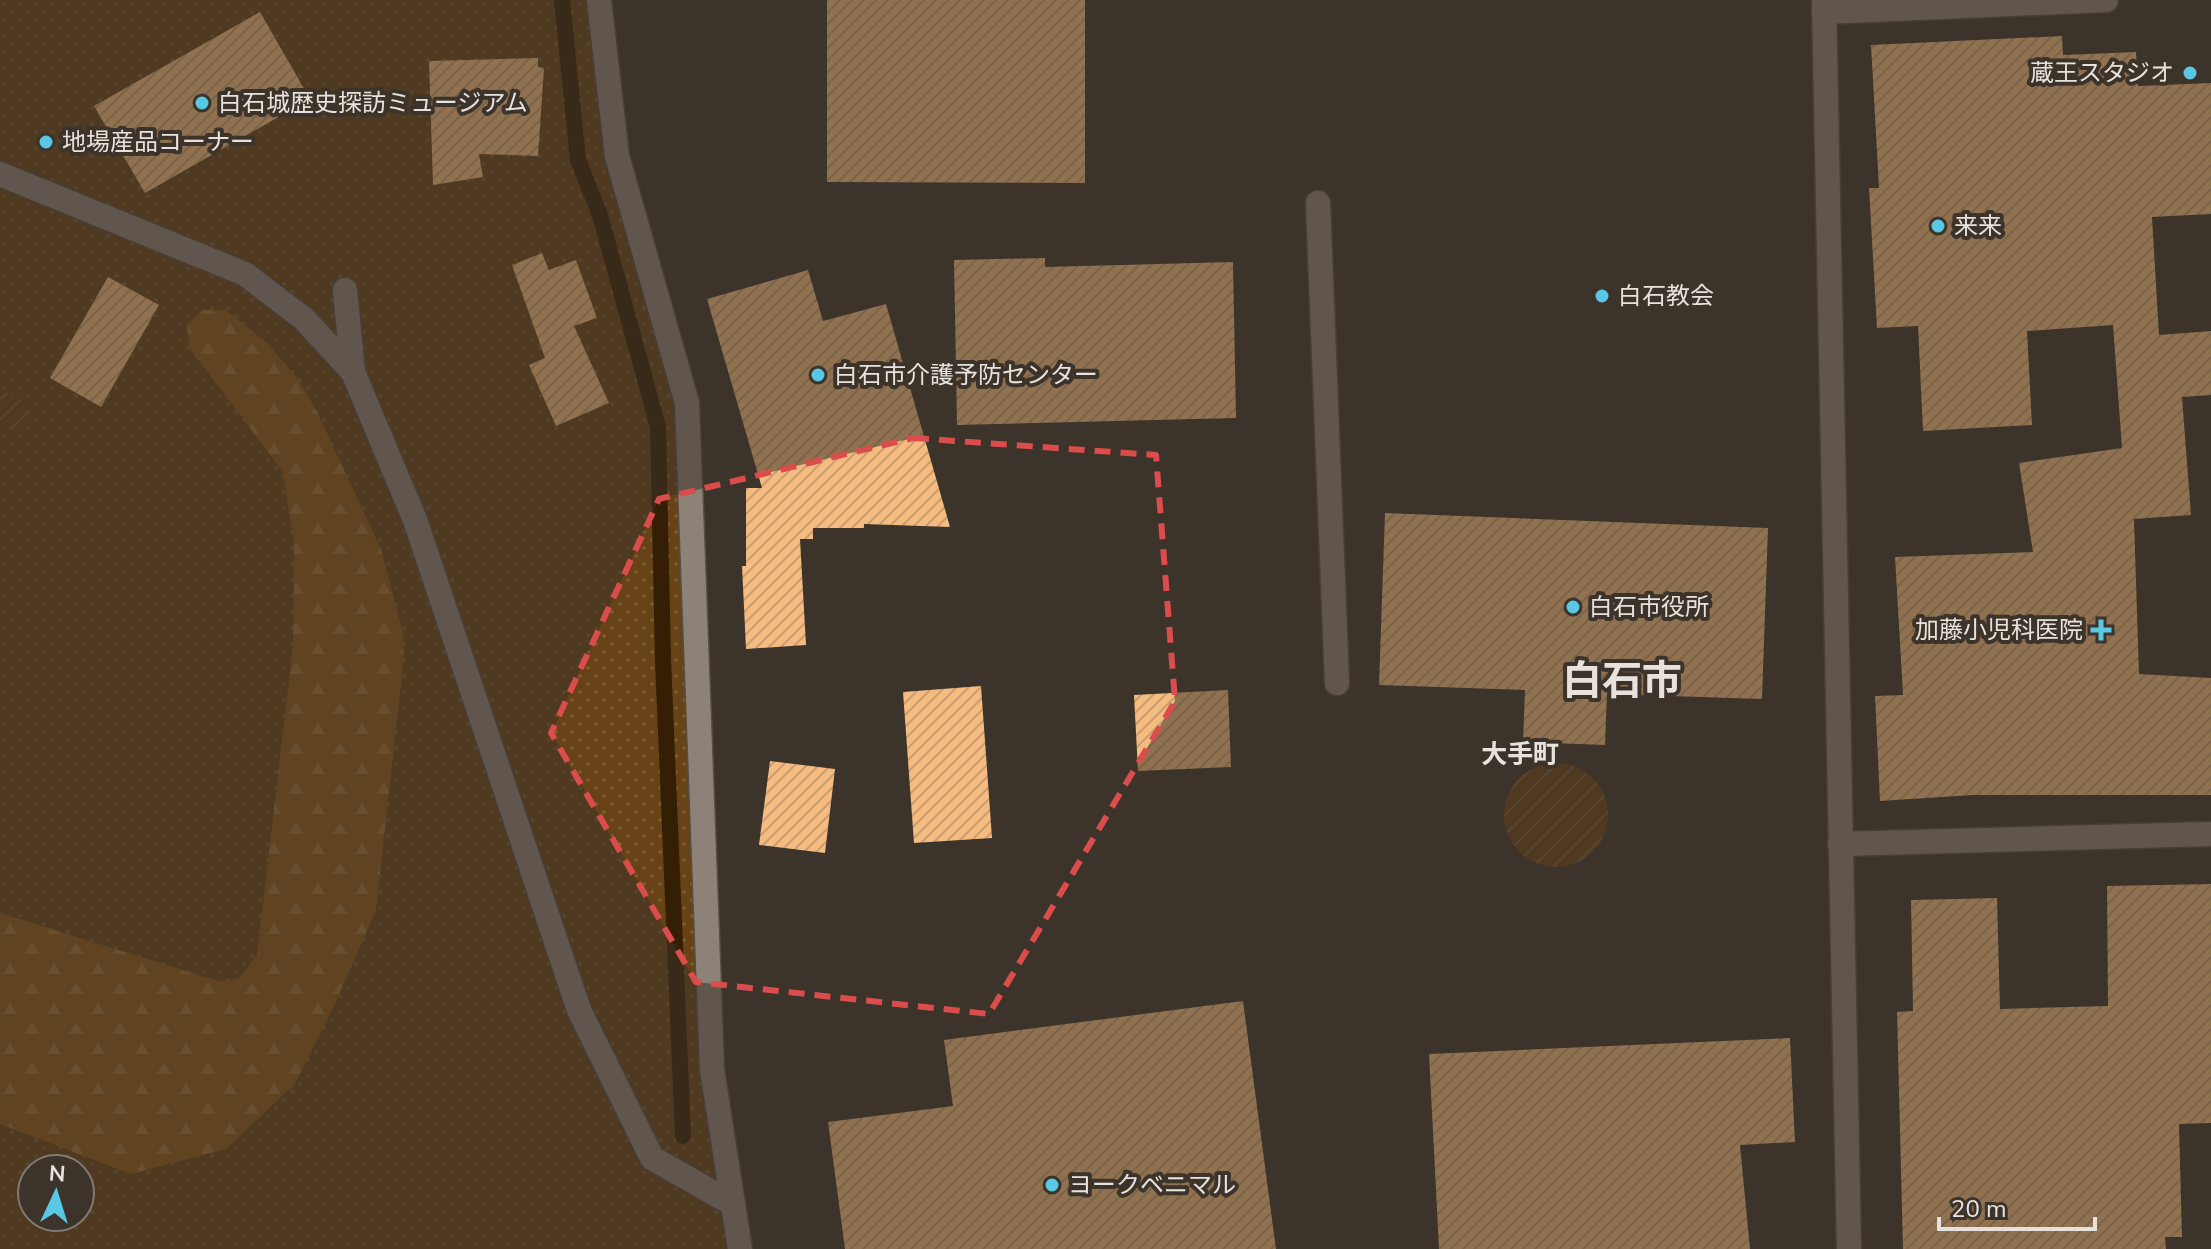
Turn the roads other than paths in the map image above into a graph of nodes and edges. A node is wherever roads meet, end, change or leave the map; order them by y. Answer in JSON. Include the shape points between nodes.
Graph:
{"nodes":[{"id":1,"x":599,"y":0,"type":"edge"},
{"id":2,"x":2106,"y":0,"type":"edge"},
{"id":3,"x":1824,"y":6,"type":"edge"},
{"id":4,"x":0,"y":174,"type":"edge"},
{"id":5,"x":1318,"y":203,"type":"dead end"},
{"id":6,"x":345,"y":290,"type":"dead end"},
{"id":7,"x":353,"y":372,"type":"junction"},
{"id":8,"x":1337,"y":683,"type":"dead end"},
{"id":9,"x":2211,"y":834,"type":"edge"},
{"id":10,"x":1840,"y":844,"type":"junction"},
{"id":11,"x":733,"y":1204,"type":"junction"},
{"id":12,"x":740,"y":1249,"type":"edge"},
{"id":13,"x":1849,"y":1249,"type":"edge"}],
"edges":[{"from":1,"to":11,"type":"street","via":[[617,156],[687,403],[712,1069]]},
{"from":2,"to":3,"type":"street"},
{"from":3,"to":10,"type":"street"},
{"from":4,"to":7,"type":"street","via":[[245,274],[304,319]]},
{"from":5,"to":8,"type":"street"},
{"from":6,"to":7,"type":"street"},
{"from":7,"to":11,"type":"street","via":[[415,520],[579,1010],[652,1158]]},
{"from":9,"to":10,"type":"street"},
{"from":10,"to":13,"type":"street"},
{"from":11,"to":12,"type":"street"}]}
